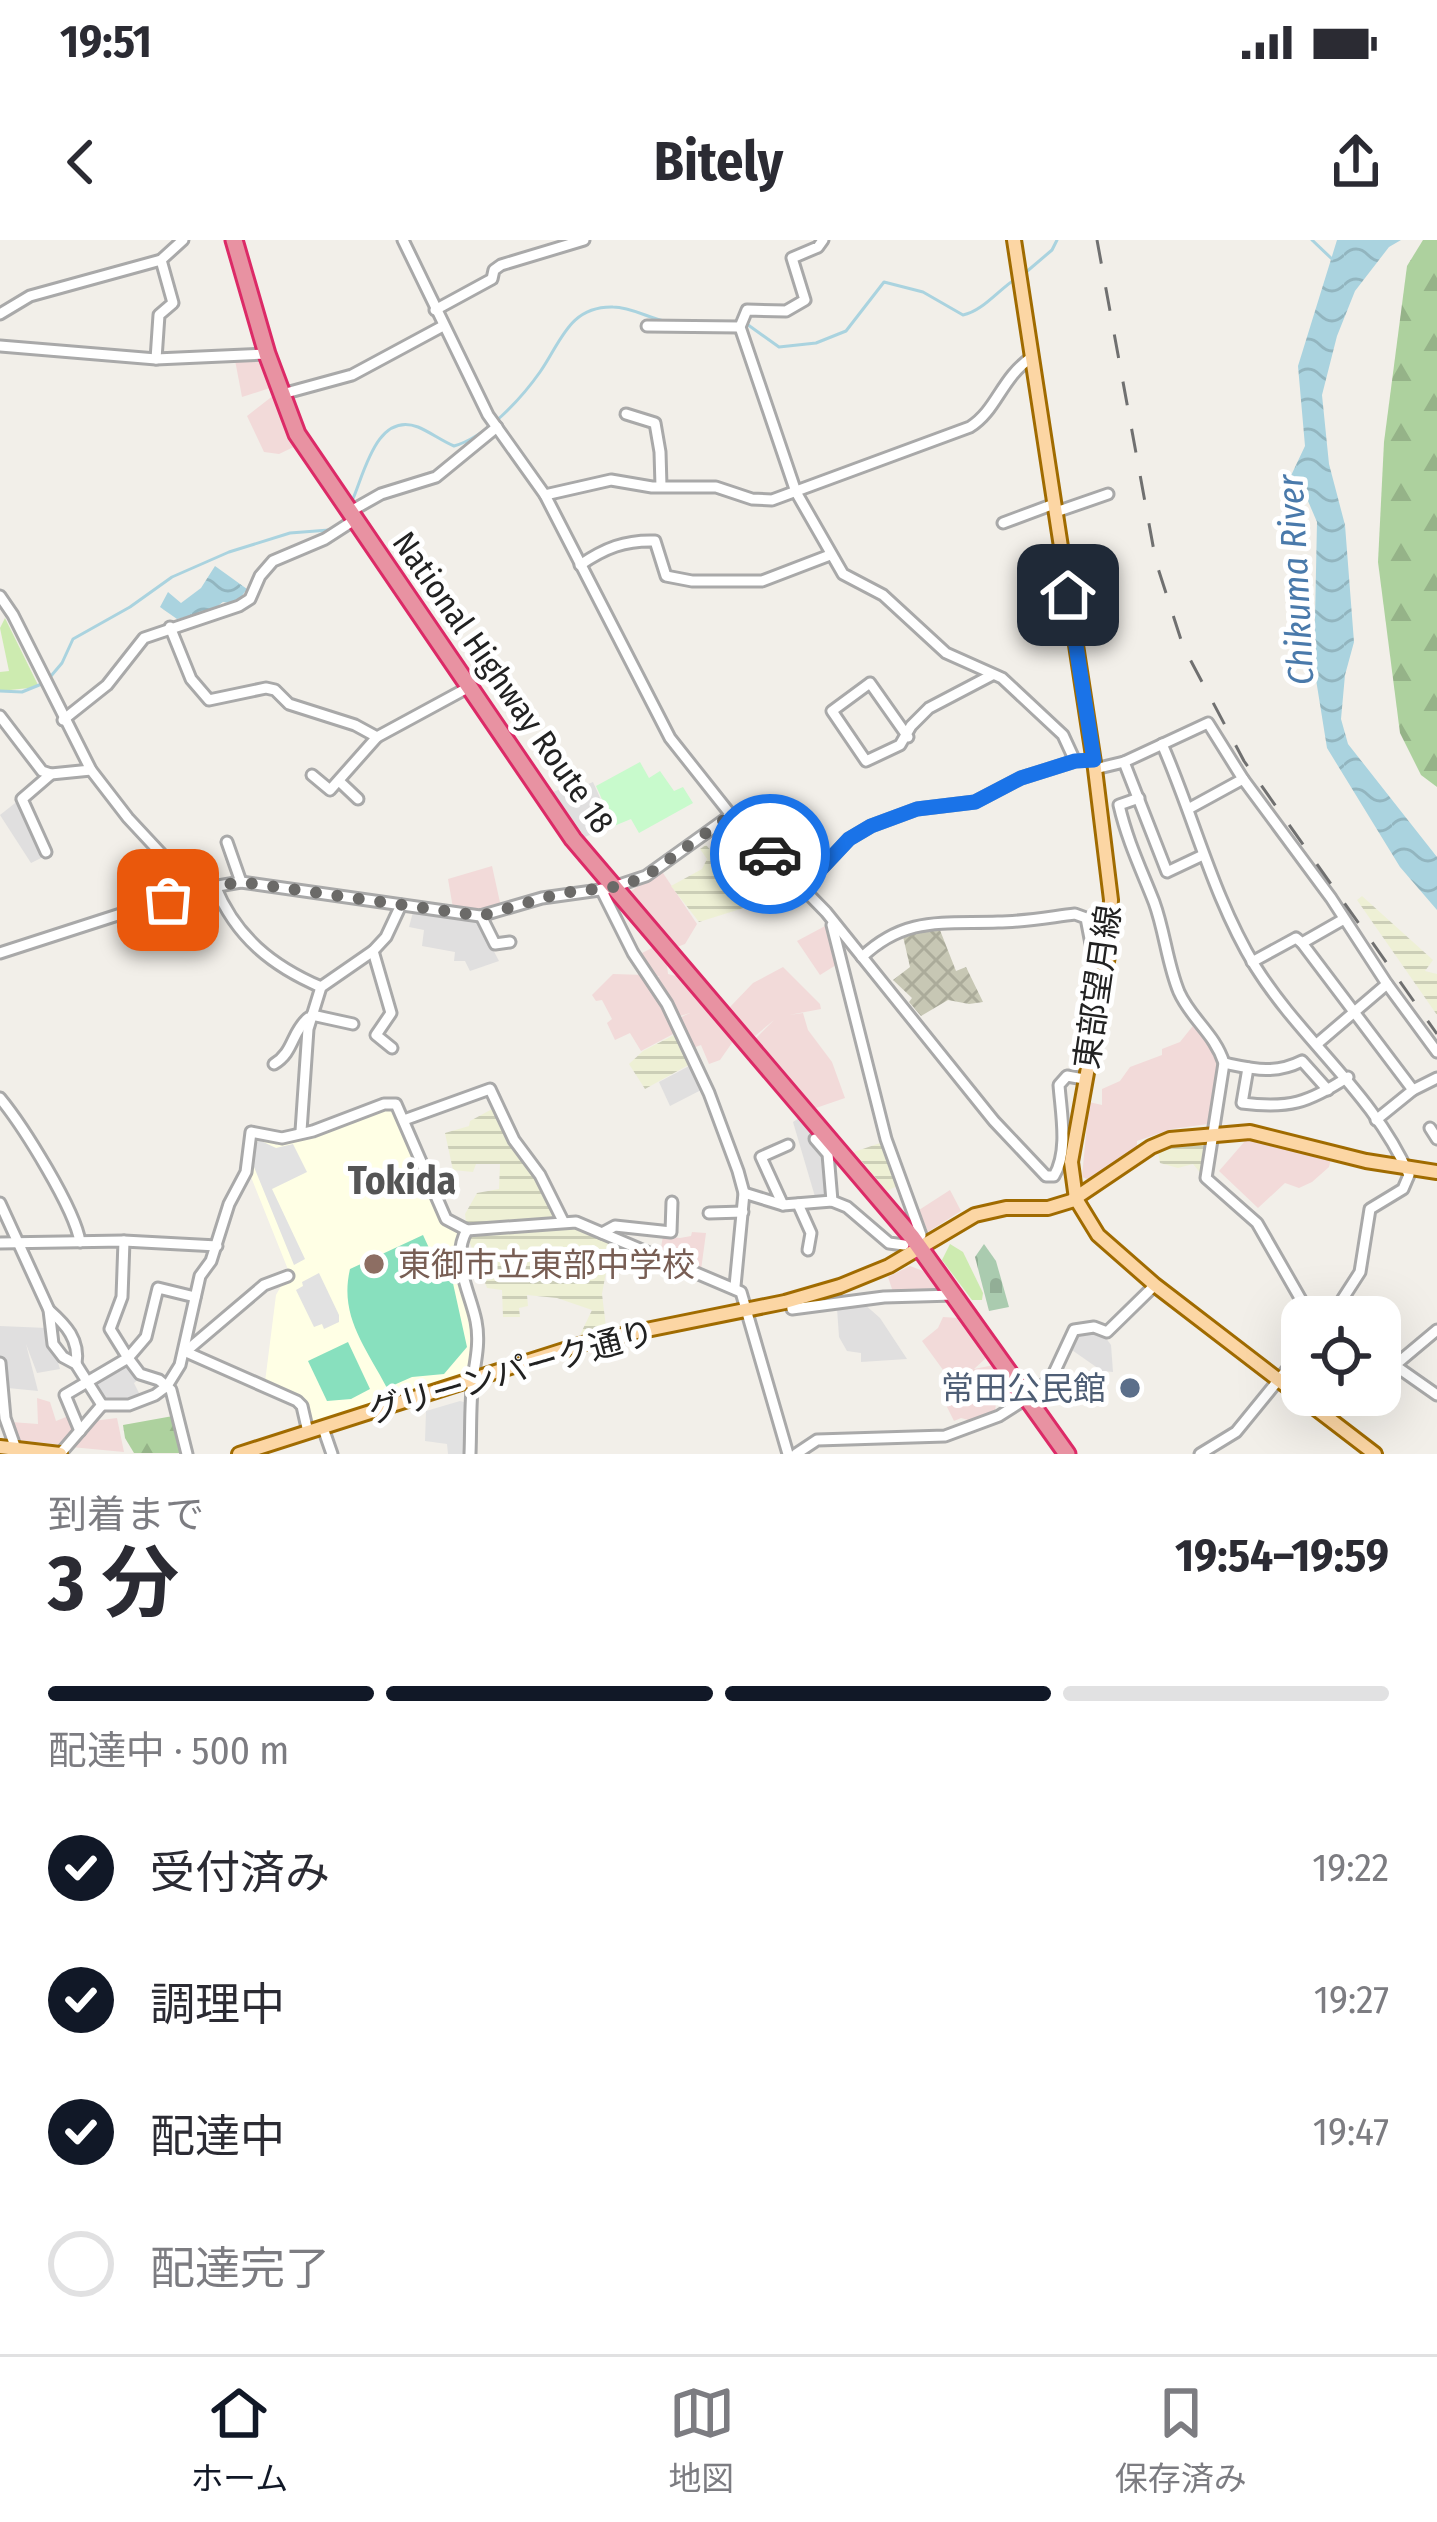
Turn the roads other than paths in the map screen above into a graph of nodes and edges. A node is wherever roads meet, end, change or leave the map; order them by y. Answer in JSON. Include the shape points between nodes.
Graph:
{"nodes":[{"id":1,"x":183,"y":240,"type":"edge"},
{"id":2,"x":234,"y":240,"type":"edge"},
{"id":3,"x":404,"y":240,"type":"edge"},
{"id":4,"x":584,"y":240,"type":"edge"},
{"id":5,"x":823,"y":240,"type":"edge"},
{"id":6,"x":1014,"y":240,"type":"edge"},
{"id":7,"x":560,"y":244,"type":"edge"},
{"id":8,"x":160,"y":260,"type":"junction"},
{"id":9,"x":435,"y":310,"type":"junction"},
{"id":10,"x":0,"y":314,"type":"edge"},
{"id":11,"x":741,"y":322,"type":"junction"},
{"id":12,"x":443,"y":326,"type":"junction"},
{"id":13,"x":647,"y":326,"type":"dead end"},
{"id":14,"x":0,"y":346,"type":"edge"},
{"id":15,"x":267,"y":354,"type":"junction"},
{"id":16,"x":1032,"y":357,"type":"junction"},
{"id":17,"x":156,"y":359,"type":"junction"},
{"id":18,"x":280,"y":390,"type":"junction"},
{"id":19,"x":626,"y":414,"type":"dead end"},
{"id":20,"x":497,"y":428,"type":"junction"},
{"id":21,"x":661,"y":486,"type":"junction"},
{"id":22,"x":796,"y":492,"type":"junction"},
{"id":23,"x":1108,"y":494,"type":"dead end"},
{"id":24,"x":545,"y":495,"type":"junction"},
{"id":25,"x":1055,"y":508,"type":"junction"},
{"id":26,"x":354,"y":515,"type":"junction"},
{"id":27,"x":1003,"y":523,"type":"dead end"},
{"id":28,"x":830,"y":555,"type":"junction"},
{"id":29,"x":580,"y":565,"type":"junction"},
{"id":30,"x":0,"y":596,"type":"edge"},
{"id":31,"x":170,"y":627,"type":"junction"},
{"id":32,"x":992,"y":675,"type":"junction"},
{"id":33,"x":471,"y":686,"type":"junction"},
{"id":34,"x":0,"y":716,"type":"edge"},
{"id":35,"x":63,"y":720,"type":"junction"},
{"id":36,"x":377,"y":736,"type":"junction"},
{"id":37,"x":908,"y":737,"type":"junction"},
{"id":38,"x":1162,"y":744,"type":"junction"},
{"id":39,"x":1075,"y":761,"type":"junction"},
{"id":40,"x":1124,"y":762,"type":"junction"},
{"id":41,"x":1094,"y":765,"type":"junction"},
{"id":42,"x":91,"y":770,"type":"junction"},
{"id":43,"x":51,"y":774,"type":"junction"},
{"id":44,"x":312,"y":775,"type":"dead end"},
{"id":45,"x":1243,"y":778,"type":"junction"},
{"id":46,"x":339,"y":781,"type":"junction"},
{"id":47,"x":358,"y":799,"type":"dead end"},
{"id":48,"x":1139,"y":799,"type":"junction"},
{"id":49,"x":1190,"y":808,"type":"junction"},
{"id":50,"x":731,"y":815,"type":"junction"},
{"id":51,"x":227,"y":842,"type":"dead end"},
{"id":52,"x":46,"y":852,"type":"dead end"},
{"id":53,"x":1203,"y":855,"type":"junction"},
{"id":54,"x":241,"y":882,"type":"junction"},
{"id":55,"x":215,"y":886,"type":"junction"},
{"id":56,"x":607,"y":888,"type":"junction"},
{"id":57,"x":803,"y":888,"type":"junction"},
{"id":58,"x":195,"y":890,"type":"junction"},
{"id":59,"x":401,"y":905,"type":"junction"},
{"id":60,"x":481,"y":916,"type":"junction"},
{"id":61,"x":1344,"y":919,"type":"junction"},
{"id":62,"x":831,"y":920,"type":"junction"},
{"id":63,"x":510,"y":942,"type":"dead end"},
{"id":64,"x":1302,"y":944,"type":"junction"},
{"id":65,"x":373,"y":951,"type":"junction"},
{"id":66,"x":0,"y":953,"type":"edge"},
{"id":67,"x":1108,"y":956,"type":"junction"},
{"id":68,"x":862,"y":957,"type":"junction"},
{"id":69,"x":1252,"y":962,"type":"junction"},
{"id":70,"x":1387,"y":984,"type":"junction"},
{"id":71,"x":322,"y":988,"type":"junction"},
{"id":72,"x":1354,"y":1012,"type":"junction"},
{"id":73,"x":313,"y":1015,"type":"junction"},
{"id":74,"x":353,"y":1024,"type":"dead end"},
{"id":75,"x":1318,"y":1042,"type":"junction"},
{"id":76,"x":392,"y":1048,"type":"dead end"},
{"id":77,"x":1437,"y":1052,"type":"edge"},
{"id":78,"x":1224,"y":1063,"type":"junction"},
{"id":79,"x":274,"y":1064,"type":"dead end"},
{"id":80,"x":1249,"y":1068,"type":"junction"},
{"id":81,"x":1348,"y":1077,"type":"junction"},
{"id":82,"x":1437,"y":1078,"type":"edge"},
{"id":83,"x":1084,"y":1079,"type":"junction"},
{"id":84,"x":1328,"y":1090,"type":"junction"},
{"id":85,"x":1413,"y":1090,"type":"junction"},
{"id":86,"x":1,"y":1100,"type":"edge"},
{"id":87,"x":404,"y":1120,"type":"junction"},
{"id":88,"x":1376,"y":1120,"type":"junction"},
{"id":89,"x":301,"y":1131,"type":"junction"},
{"id":90,"x":1213,"y":1133,"type":"junction"},
{"id":91,"x":815,"y":1139,"type":"dead end"},
{"id":92,"x":788,"y":1145,"type":"dead end"},
{"id":93,"x":1407,"y":1168,"type":"junction"},
{"id":94,"x":1436,"y":1170,"type":"edge"},
{"id":95,"x":902,"y":1191,"type":"junction"},
{"id":96,"x":744,"y":1193,"type":"junction"},
{"id":97,"x":1076,"y":1199,"type":"junction"},
{"id":98,"x":832,"y":1201,"type":"junction"},
{"id":99,"x":882,"y":1201,"type":"junction"},
{"id":100,"x":672,"y":1202,"type":"dead end"},
{"id":101,"x":0,"y":1203,"type":"edge"},
{"id":102,"x":799,"y":1204,"type":"junction"},
{"id":103,"x":782,"y":1205,"type":"junction"},
{"id":104,"x":743,"y":1212,"type":"junction"},
{"id":105,"x":709,"y":1213,"type":"dead end"},
{"id":106,"x":563,"y":1221,"type":"junction"},
{"id":107,"x":467,"y":1230,"type":"junction"},
{"id":108,"x":602,"y":1233,"type":"junction"},
{"id":109,"x":124,"y":1241,"type":"junction"},
{"id":110,"x":80,"y":1242,"type":"junction"},
{"id":111,"x":915,"y":1242,"type":"junction"},
{"id":112,"x":0,"y":1243,"type":"edge"},
{"id":113,"x":20,"y":1244,"type":"junction"},
{"id":114,"x":217,"y":1246,"type":"junction"},
{"id":115,"x":808,"y":1250,"type":"dead end"},
{"id":116,"x":288,"y":1276,"type":"dead end"},
{"id":117,"x":1155,"y":1285,"type":"junction"},
{"id":118,"x":734,"y":1286,"type":"junction"},
{"id":119,"x":954,"y":1294,"type":"junction"},
{"id":120,"x":1299,"y":1296,"type":"edge"},
{"id":121,"x":1342,"y":1296,"type":"edge"},
{"id":122,"x":195,"y":1297,"type":"junction"},
{"id":123,"x":825,"y":1298,"type":"junction"},
{"id":124,"x":745,"y":1309,"type":"junction"},
{"id":125,"x":49,"y":1310,"type":"junction"},
{"id":126,"x":1437,"y":1330,"type":"edge"},
{"id":127,"x":185,"y":1350,"type":"junction"},
{"id":128,"x":128,"y":1358,"type":"junction"},
{"id":129,"x":1401,"y":1360,"type":"edge"},
{"id":130,"x":0,"y":1364,"type":"edge"},
{"id":131,"x":76,"y":1364,"type":"junction"},
{"id":132,"x":1401,"y":1371,"type":"edge"},
{"id":133,"x":1281,"y":1376,"type":"edge"},
{"id":134,"x":473,"y":1379,"type":"junction"},
{"id":135,"x":1277,"y":1381,"type":"junction"},
{"id":136,"x":88,"y":1382,"type":"junction"},
{"id":137,"x":167,"y":1386,"type":"junction"},
{"id":138,"x":1437,"y":1395,"type":"edge"},
{"id":139,"x":1027,"y":1397,"type":"junction"},
{"id":140,"x":102,"y":1405,"type":"junction"},
{"id":141,"x":323,"y":1427,"type":"junction"},
{"id":142,"x":80,"y":1431,"type":"junction"},
{"id":143,"x":308,"y":1432,"type":"junction"},
{"id":144,"x":0,"y":1447,"type":"edge"},
{"id":145,"x":1356,"y":1448,"type":"edge"},
{"id":146,"x":21,"y":1451,"type":"edge"},
{"id":147,"x":60,"y":1454,"type":"edge"},
{"id":148,"x":187,"y":1454,"type":"edge"},
{"id":149,"x":239,"y":1454,"type":"edge"},
{"id":150,"x":332,"y":1454,"type":"edge"},
{"id":151,"x":470,"y":1454,"type":"edge"},
{"id":152,"x":792,"y":1454,"type":"edge"},
{"id":153,"x":1067,"y":1454,"type":"edge"},
{"id":154,"x":1200,"y":1454,"type":"edge"},
{"id":155,"x":1376,"y":1454,"type":"edge"}],
"edges":[{"from":1,"to":8,"type":"street"},
{"from":2,"to":15,"type":"highway","name":"National Highway Route 18"},
{"from":3,"to":9,"type":"street"},
{"from":4,"to":7,"type":"street"},
{"from":5,"to":11,"type":"street","via":[[792,258],[805,300],[786,311],[747,310]]},
{"from":6,"to":16,"type":"main road","name":"東部望月線"},
{"from":7,"to":9,"type":"street","via":[[501,265],[492,279]]},
{"from":8,"to":10,"type":"street","via":[[30,296]]},
{"from":8,"to":17,"type":"street","via":[[173,304],[159,315]]},
{"from":9,"to":12,"type":"street"},
{"from":11,"to":13,"type":"street"},
{"from":11,"to":22,"type":"street"},
{"from":12,"to":18,"type":"street","via":[[352,375]]},
{"from":12,"to":20,"type":"street"},
{"from":14,"to":17,"type":"street"},
{"from":15,"to":17,"type":"street"},
{"from":15,"to":18,"type":"highway","name":"National Highway Route 18"},
{"from":16,"to":22,"type":"street","via":[[1011,371],[970,428]]},
{"from":16,"to":25,"type":"main road","name":"東部望月線"},
{"from":18,"to":26,"type":"highway","name":"National Highway Route 18","via":[[297,434]]},
{"from":19,"to":21,"type":"street","via":[[655,423]]},
{"from":20,"to":24,"type":"street"},
{"from":20,"to":26,"type":"street","via":[[436,477],[382,494]]},
{"from":21,"to":22,"type":"street","via":[[716,487],[762,500]]},
{"from":21,"to":24,"type":"street","via":[[591,481]]},
{"from":22,"to":28,"type":"street"},
{"from":23,"to":25,"type":"street"},
{"from":24,"to":29,"type":"street"},
{"from":25,"to":27,"type":"street"},
{"from":25,"to":41,"type":"main road","name":"東部望月線"},
{"from":26,"to":31,"type":"street","via":[[325,539],[273,561],[239,606]]},
{"from":26,"to":33,"type":"highway","name":"National Highway Route 18"},
{"from":28,"to":29,"type":"street","via":[[762,581],[666,576],[656,542],[606,548]]},
{"from":28,"to":32,"type":"street","via":[[843,574],[884,595],[946,653]]},
{"from":29,"to":50,"type":"street","via":[[670,737]]},
{"from":30,"to":35,"type":"street"},
{"from":31,"to":35,"type":"street","via":[[144,638],[107,685]]},
{"from":31,"to":36,"type":"street","via":[[209,700],[266,688]]},
{"from":32,"to":37,"type":"street","via":[[929,708]]},
{"from":32,"to":39,"type":"street","via":[[1063,735]]},
{"from":33,"to":36,"type":"street"},
{"from":33,"to":56,"type":"highway","name":"National Highway Route 18"},
{"from":34,"to":43,"type":"street","via":[[36,767]]},
{"from":35,"to":42,"type":"street"},
{"from":36,"to":46,"type":"street"},
{"from":37,"to":37,"type":"street","via":[[866,761],[832,711],[870,683]]},
{"from":38,"to":40,"type":"street"},
{"from":38,"to":45,"type":"street","via":[[1208,722]]},
{"from":38,"to":49,"type":"street"},
{"from":39,"to":41,"type":"street"},
{"from":39,"to":57,"type":"street","via":[[990,797],[871,826]]},
{"from":40,"to":41,"type":"street"},
{"from":40,"to":48,"type":"street"},
{"from":41,"to":67,"type":"main road","name":"東部望月線","via":[[1111,900]]},
{"from":42,"to":43,"type":"street"},
{"from":42,"to":58,"type":"street"},
{"from":43,"to":52,"type":"street","via":[[22,799]]},
{"from":44,"to":46,"type":"street","via":[[330,790]]},
{"from":45,"to":49,"type":"street"},
{"from":45,"to":61,"type":"street"},
{"from":46,"to":47,"type":"street"},
{"from":48,"to":53,"type":"street","via":[[1167,872]]},
{"from":48,"to":78,"type":"street","via":[[1119,805],[1126,838],[1154,903],[1169,970]]},
{"from":49,"to":53,"type":"street"},
{"from":50,"to":56,"type":"street","via":[[646,876]]},
{"from":50,"to":57,"type":"street"},
{"from":51,"to":54,"type":"street"},
{"from":53,"to":69,"type":"street"},
{"from":54,"to":55,"type":"street"},
{"from":54,"to":59,"type":"street"},
{"from":55,"to":58,"type":"street"},
{"from":55,"to":71,"type":"street","via":[[228,918],[278,968]]},
{"from":56,"to":60,"type":"street"},
{"from":56,"to":96,"type":"street","via":[[696,1065]]},
{"from":56,"to":99,"type":"highway","name":"National Highway Route 18"},
{"from":57,"to":62,"type":"street"},
{"from":58,"to":66,"type":"street"},
{"from":59,"to":60,"type":"street"},
{"from":59,"to":65,"type":"street"},
{"from":60,"to":63,"type":"street","via":[[495,944]]},
{"from":61,"to":64,"type":"street"},
{"from":61,"to":70,"type":"street"},
{"from":62,"to":68,"type":"street"},
{"from":62,"to":95,"type":"street"},
{"from":64,"to":69,"type":"street","via":[[1296,938]]},
{"from":64,"to":72,"type":"street"},
{"from":65,"to":71,"type":"street"},
{"from":65,"to":76,"type":"street","via":[[391,1012],[376,1035]]},
{"from":67,"to":68,"type":"street","via":[[1092,949],[1086,918],[1075,914],[926,924],[882,938]]},
{"from":67,"to":83,"type":"main road","name":"東部望月線"},
{"from":68,"to":83,"type":"street","via":[[1048,1177],[1059,1166],[1059,1084],[1067,1076]]},
{"from":69,"to":75,"type":"street"},
{"from":70,"to":72,"type":"street"},
{"from":70,"to":77,"type":"street"},
{"from":71,"to":73,"type":"street"},
{"from":72,"to":75,"type":"street"},
{"from":72,"to":85,"type":"street"},
{"from":73,"to":74,"type":"street"},
{"from":73,"to":79,"type":"street"},
{"from":73,"to":89,"type":"street"},
{"from":75,"to":81,"type":"street"},
{"from":78,"to":80,"type":"street"},
{"from":78,"to":90,"type":"street"},
{"from":80,"to":84,"type":"street","via":[[1282,1071],[1302,1061]]},
{"from":80,"to":84,"type":"street","via":[[1242,1102],[1286,1108]]},
{"from":81,"to":84,"type":"street"},
{"from":81,"to":88,"type":"street"},
{"from":82,"to":85,"type":"street"},
{"from":83,"to":97,"type":"main road","name":"東部望月線","via":[[1071,1162]]},
{"from":85,"to":88,"type":"street"},
{"from":86,"to":110,"type":"street","via":[[76,1222]]},
{"from":87,"to":89,"type":"street","via":[[396,1104],[384,1104]]},
{"from":87,"to":106,"type":"street","via":[[490,1090]]},
{"from":87,"to":107,"type":"street","via":[[441,1214]]},
{"from":88,"to":93,"type":"street"},
{"from":89,"to":114,"type":"street","via":[[282,1138],[251,1132],[246,1172]]},
{"from":90,"to":93,"type":"main road","via":[[1266,1134]]},
{"from":90,"to":97,"type":"main road","via":[[1158,1143]]},
{"from":90,"to":120,"type":"street","via":[[1206,1178],[1257,1223]]},
{"from":91,"to":98,"type":"street","via":[[827,1154]]},
{"from":92,"to":103,"type":"street","via":[[761,1157]]},
{"from":93,"to":94,"type":"main road"},
{"from":93,"to":121,"type":"street","via":[[1403,1189],[1370,1209],[1360,1272]]},
{"from":95,"to":99,"type":"street"},
{"from":95,"to":111,"type":"street"},
{"from":96,"to":103,"type":"street"},
{"from":96,"to":104,"type":"street"},
{"from":97,"to":111,"type":"main road","name":"グリーンパーク通り","via":[[975,1215]]},
{"from":97,"to":117,"type":"main road","via":[[1098,1235]]},
{"from":98,"to":102,"type":"street"},
{"from":98,"to":111,"type":"street","via":[[889,1243]]},
{"from":99,"to":111,"type":"highway","name":"National Highway Route 18"},
{"from":100,"to":108,"type":"street","via":[[671,1232],[615,1226]]},
{"from":101,"to":113,"type":"street"},
{"from":102,"to":103,"type":"street"},
{"from":102,"to":115,"type":"street","via":[[811,1233]]},
{"from":104,"to":105,"type":"street"},
{"from":104,"to":118,"type":"street"},
{"from":106,"to":107,"type":"street"},
{"from":106,"to":108,"type":"street"},
{"from":107,"to":134,"type":"street","via":[[459,1256],[476,1324]]},
{"from":108,"to":118,"type":"street"},
{"from":109,"to":110,"type":"street"},
{"from":109,"to":114,"type":"street"},
{"from":109,"to":128,"type":"street","via":[[122,1297],[110,1329]]},
{"from":110,"to":113,"type":"street"},
{"from":111,"to":119,"type":"highway","name":"National Highway Route 18"},
{"from":111,"to":123,"type":"main road","name":"グリーンパーク通り"},
{"from":112,"to":113,"type":"street"},
{"from":113,"to":125,"type":"street"},
{"from":114,"to":122,"type":"street"},
{"from":116,"to":127,"type":"street","via":[[264,1285]]},
{"from":117,"to":135,"type":"main road"},
{"from":117,"to":139,"type":"street","via":[[1107,1332],[1074,1330],[1053,1376]]},
{"from":118,"to":124,"type":"street"},
{"from":119,"to":123,"type":"street"},
{"from":119,"to":139,"type":"highway","name":"National Highway Route 18"},
{"from":122,"to":127,"type":"street"},
{"from":122,"to":128,"type":"street","via":[[158,1288],[146,1336]]},
{"from":123,"to":124,"type":"main road","name":"グリーンパーク通り"},
{"from":124,"to":134,"type":"main road","name":"グリーンパーク通り","via":[[592,1341]]},
{"from":124,"to":152,"type":"street"},
{"from":125,"to":131,"type":"street","via":[[73,1336]]},
{"from":125,"to":131,"type":"street","via":[[53,1344]]},
{"from":126,"to":129,"type":"street"},
{"from":127,"to":137,"type":"street"},
{"from":127,"to":143,"type":"street","via":[[296,1401]]},
{"from":128,"to":136,"type":"street"},
{"from":128,"to":137,"type":"street"},
{"from":130,"to":146,"type":"street","via":[[5,1418]]},
{"from":131,"to":136,"type":"street"},
{"from":132,"to":138,"type":"street"},
{"from":133,"to":135,"type":"street"},
{"from":134,"to":141,"type":"main road","name":"グリーンパーク通り"},
{"from":134,"to":151,"type":"street"},
{"from":135,"to":145,"type":"main road"},
{"from":135,"to":154,"type":"street","via":[[1236,1432]]},
{"from":136,"to":140,"type":"street"},
{"from":136,"to":142,"type":"street","via":[[65,1395]]},
{"from":137,"to":140,"type":"street","via":[[129,1405]]},
{"from":137,"to":148,"type":"street"},
{"from":139,"to":152,"type":"street","via":[[945,1436],[817,1440]]},
{"from":139,"to":153,"type":"highway","name":"National Highway Route 18"},
{"from":140,"to":142,"type":"street"},
{"from":141,"to":143,"type":"main road","name":"グリーンパーク通り"},
{"from":141,"to":150,"type":"street"},
{"from":142,"to":147,"type":"street"},
{"from":143,"to":149,"type":"main road","name":"グリーンパーク通り"},
{"from":144,"to":146,"type":"main road"},
{"from":145,"to":155,"type":"main road"},
{"from":146,"to":147,"type":"main road"}]}
